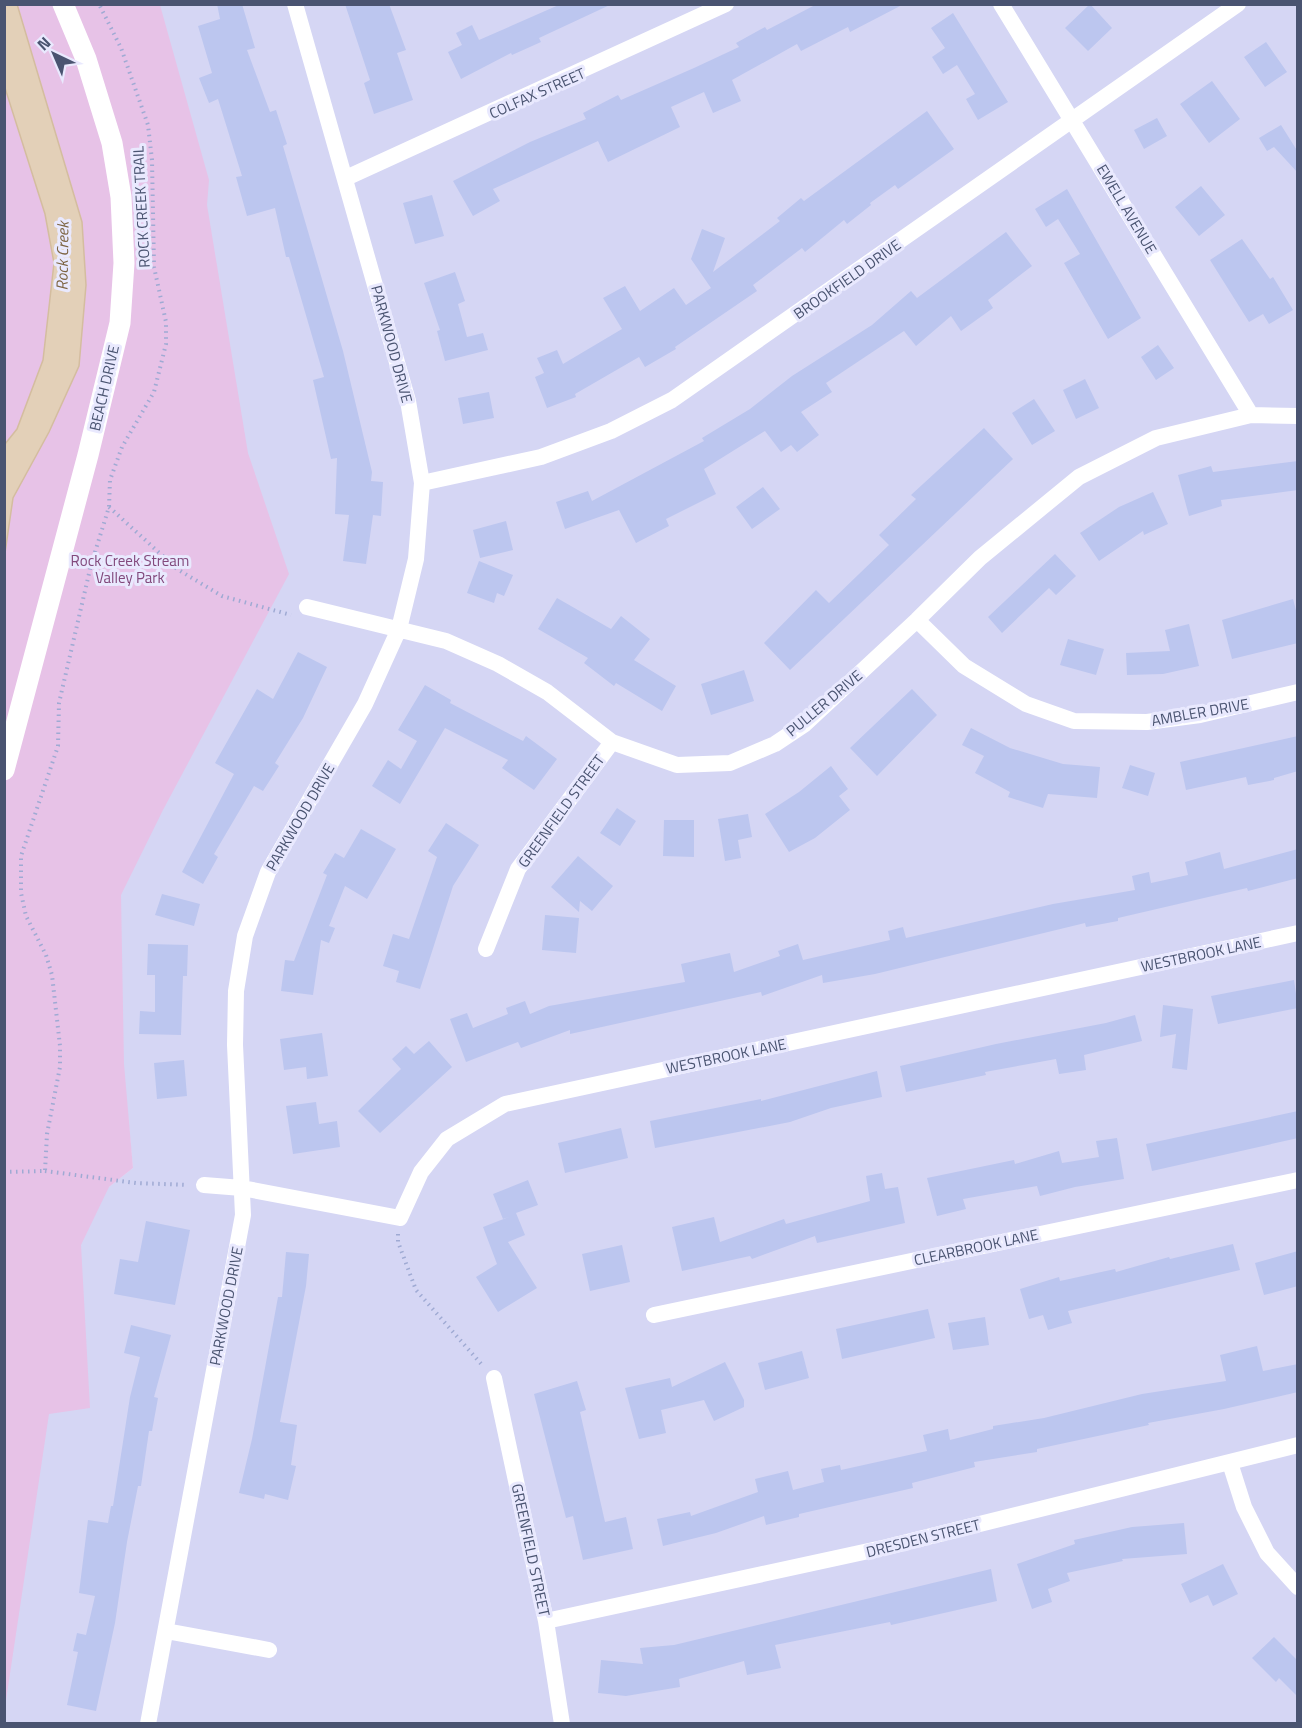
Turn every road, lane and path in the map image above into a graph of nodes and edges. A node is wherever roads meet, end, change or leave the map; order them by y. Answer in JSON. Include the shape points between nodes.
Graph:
{"nodes":[{"id":1,"x":63,"y":4,"type":"edge"},
{"id":2,"x":99,"y":4,"type":"edge"},
{"id":3,"x":295,"y":4,"type":"edge"},
{"id":4,"x":726,"y":4,"type":"edge"},
{"id":5,"x":1001,"y":4,"type":"edge"},
{"id":6,"x":1238,"y":4,"type":"edge"},
{"id":7,"x":1074,"y":121,"type":"junction"},
{"id":8,"x":346,"y":178,"type":"junction"},
{"id":9,"x":1251,"y":415,"type":"junction"},
{"id":10,"x":1298,"y":416,"type":"edge"},
{"id":11,"x":422,"y":483,"type":"junction"},
{"id":12,"x":109,"y":507,"type":"junction"},
{"id":13,"x":300,"y":611,"type":"joint"},
{"id":14,"x":917,"y":620,"type":"junction"},
{"id":15,"x":399,"y":629,"type":"junction"},
{"id":16,"x":1298,"y":692,"type":"edge"},
{"id":17,"x":612,"y":742,"type":"junction"},
{"id":18,"x":4,"y":770,"type":"edge"},
{"id":19,"x":1298,"y":933,"type":"edge"},
{"id":20,"x":486,"y":949,"type":"dead end"},
{"id":21,"x":45,"y":1171,"type":"junction"},
{"id":22,"x":4,"y":1172,"type":"edge"},
{"id":23,"x":1298,"y":1180,"type":"edge"},
{"id":24,"x":204,"y":1185,"type":"joint"},
{"id":25,"x":242,"y":1188,"type":"junction"},
{"id":26,"x":400,"y":1218,"type":"junction"},
{"id":27,"x":654,"y":1315,"type":"dead end"},
{"id":28,"x":494,"y":1378,"type":"joint"},
{"id":29,"x":1298,"y":1444,"type":"edge"},
{"id":30,"x":1230,"y":1463,"type":"junction"},
{"id":31,"x":1298,"y":1587,"type":"edge"},
{"id":32,"x":546,"y":1621,"type":"junction"},
{"id":33,"x":166,"y":1631,"type":"junction"},
{"id":34,"x":269,"y":1650,"type":"dead end"},
{"id":35,"x":148,"y":1724,"type":"edge"},
{"id":36,"x":562,"y":1724,"type":"edge"}],
"edges":[{"from":1,"to":18,"type":"street","name":"BEACH DRIVE","via":[[86,59],[112,143],[121,197],[124,263],[120,323]]},
{"from":2,"to":12,"type":"path","name":"ROCK CREEK TRAIL","via":[[121,48],[148,125],[154,267],[166,322],[166,345],[153,392],[115,462]]},
{"from":3,"to":8,"type":"street","name":"PARKWOOD DRIVE"},
{"from":4,"to":8,"type":"street","name":"COLFAX STREET"},
{"from":5,"to":7,"type":"street","name":"EWELL AVENUE"},
{"from":6,"to":7,"type":"street","name":"BROOKFIELD DRIVE"},
{"from":7,"to":9,"type":"street","name":"EWELL AVENUE"},
{"from":7,"to":11,"type":"street","name":"BROOKFIELD DRIVE","via":[[672,400],[611,431],[541,457]]},
{"from":8,"to":11,"type":"street","name":"PARKWOOD DRIVE","via":[[408,401]]},
{"from":9,"to":10,"type":"street","name":"PULLER DRIVE"},
{"from":9,"to":14,"type":"street","name":"PULLER DRIVE","via":[[1156,438],[1079,477],[980,558]]},
{"from":11,"to":15,"type":"street","name":"PARKWOOD DRIVE","via":[[416,559]]},
{"from":12,"to":13,"type":"path","via":[[186,575],[222,596]]},
{"from":12,"to":21,"type":"path","name":"ROCK CREEK TRAIL","via":[[59,703],[58,746],[21,856],[21,893],[26,916],[52,975],[60,1046],[60,1066],[46,1134]]},
{"from":13,"to":15,"type":"street","name":"PULLER DRIVE"},
{"from":14,"to":16,"type":"street","name":"AMBLER DRIVE","via":[[964,666],[1026,704],[1074,721],[1147,722],[1200,715]]},
{"from":14,"to":17,"type":"street","name":"PULLER DRIVE","via":[[804,724],[775,744],[730,763],[677,765]]},
{"from":15,"to":17,"type":"street","name":"PULLER DRIVE","via":[[446,641],[498,664],[547,692]]},
{"from":15,"to":25,"type":"street","name":"PARKWOOD DRIVE","via":[[365,704],[268,872],[244,936],[236,991]]},
{"from":17,"to":20,"type":"street","name":"GREENFIELD STREET","via":[[518,869]]},
{"from":19,"to":26,"type":"street","name":"WESTBROOK LANE","via":[[505,1104],[447,1139],[420,1172]]},
{"from":21,"to":22,"type":"path"},
{"from":21,"to":24,"type":"path"},
{"from":23,"to":27,"type":"street","name":"CLEARBROOK LANE"},
{"from":24,"to":25,"type":"street"},
{"from":25,"to":26,"type":"street"},
{"from":25,"to":33,"type":"street","name":"PARKWOOD DRIVE","via":[[243,1215]]},
{"from":26,"to":28,"type":"path","via":[[398,1242],[416,1290]]},
{"from":28,"to":32,"type":"street","name":"GREENFIELD STREET"},
{"from":29,"to":30,"type":"street","name":"DRESDEN STREET"},
{"from":30,"to":31,"type":"street","via":[[1244,1507],[1267,1553]]},
{"from":30,"to":32,"type":"street","name":"DRESDEN STREET","via":[[887,1547]]},
{"from":32,"to":36,"type":"street","name":"GREENFIELD STREET"},
{"from":33,"to":34,"type":"street"},
{"from":33,"to":35,"type":"street","name":"PARKWOOD DRIVE"}]}
